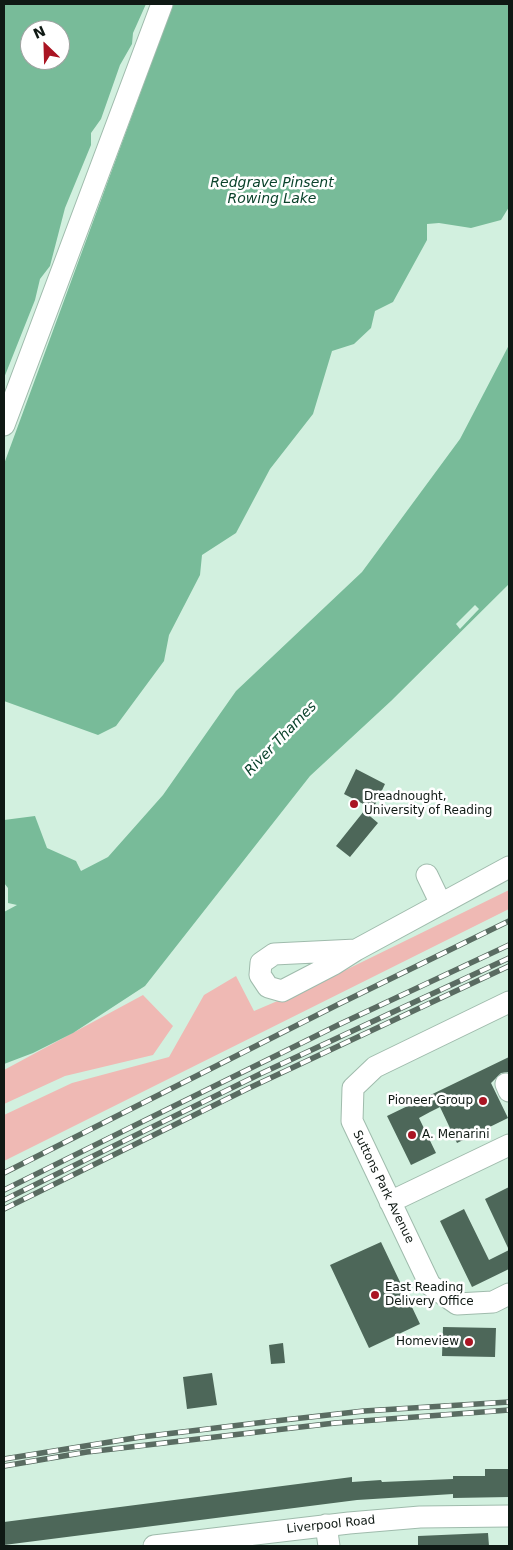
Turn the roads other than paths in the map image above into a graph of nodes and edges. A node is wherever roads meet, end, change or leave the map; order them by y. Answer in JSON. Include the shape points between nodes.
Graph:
{"nodes":[{"id":1,"x":162,"y":4,"type":"edge"},
{"id":2,"x":4,"y":425,"type":"edge"},
{"id":3,"x":509,"y":867,"type":"edge"},
{"id":4,"x":427,"y":875,"type":"dead end"},
{"id":5,"x":440,"y":904,"type":"junction"},
{"id":6,"x":356,"y":950,"type":"dead end"},
{"id":7,"x":509,"y":1002,"type":"edge"},
{"id":8,"x":509,"y":1145,"type":"edge"},
{"id":9,"x":390,"y":1202,"type":"junction"},
{"id":10,"x":509,"y":1294,"type":"edge"},
{"id":11,"x":509,"y":1516,"type":"edge"},
{"id":12,"x":326,"y":1525,"type":"junction"},
{"id":13,"x":154,"y":1546,"type":"edge"},
{"id":14,"x":329,"y":1546,"type":"edge"}],
"edges":[{"from":1,"to":2,"type":"street"},
{"from":3,"to":5,"type":"street"},
{"from":4,"to":5,"type":"street"},
{"from":5,"to":6,"type":"street"},
{"from":7,"to":9,"type":"street","name":"Suttons Park Avenue","via":[[375,1066],[354,1088],[352,1121]]},
{"from":8,"to":9,"type":"street"},
{"from":9,"to":10,"type":"street","name":"Suttons Park Avenue","via":[[430,1285],[457,1304],[493,1302]]},
{"from":11,"to":12,"type":"street","name":"Liverpool Road","via":[[420,1517]]},
{"from":12,"to":13,"type":"street","name":"Liverpool Road"},
{"from":12,"to":14,"type":"street"}]}
